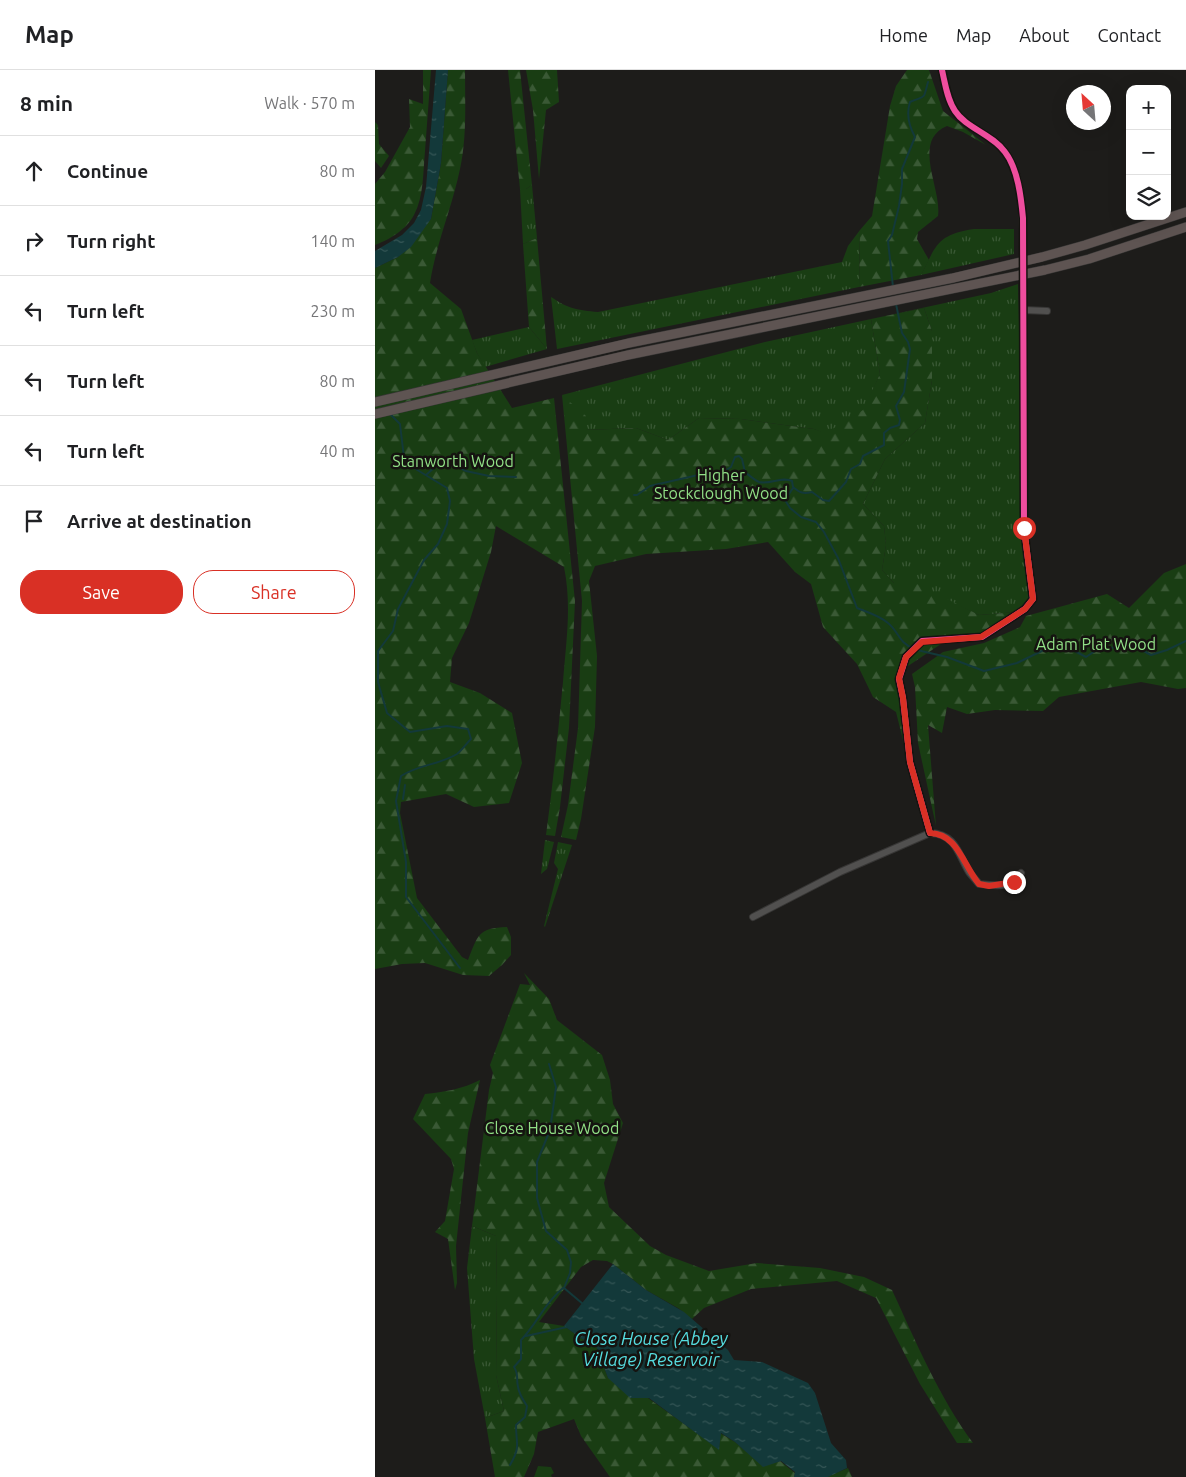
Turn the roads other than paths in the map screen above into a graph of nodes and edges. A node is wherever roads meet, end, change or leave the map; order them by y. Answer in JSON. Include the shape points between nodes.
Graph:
{"nodes":[{"id":1,"x":942,"y":70,"type":"edge"},
{"id":2,"x":1186,"y":212,"type":"edge"},
{"id":3,"x":1186,"y":227,"type":"edge"},
{"id":4,"x":1023,"y":247,"type":"tunnel mouth"},
{"id":5,"x":1023,"y":292,"type":"tunnel mouth"},
{"id":6,"x":1024,"y":310,"type":"junction"},
{"id":7,"x":1047,"y":311,"type":"dead end"},
{"id":8,"x":375,"y":402,"type":"edge"},
{"id":9,"x":375,"y":414,"type":"edge"},
{"id":10,"x":930,"y":833,"type":"junction"},
{"id":11,"x":1021,"y":874,"type":"dead end"},
{"id":12,"x":753,"y":917,"type":"dead end"}],
"edges":[{"from":1,"to":4,"type":"street","via":[[955,112],[998,143],[1011,161],[1021,202]]},
{"from":2,"to":8,"type":"highway","via":[[1042,258],[629,343]]},
{"from":3,"to":9,"type":"highway","via":[[1089,259],[1007,279],[628,355]]},
{"from":5,"to":6,"type":"street"},
{"from":6,"to":7,"type":"street"},
{"from":6,"to":10,"type":"street","via":[[1024,528],[1033,599],[1025,609],[981,637],[922,642],[906,657],[899,678],[910,762]]},
{"from":10,"to":11,"type":"street","via":[[944,836],[954,844],[979,884],[1010,884]]},
{"from":10,"to":12,"type":"street","via":[[841,872]]}]}
